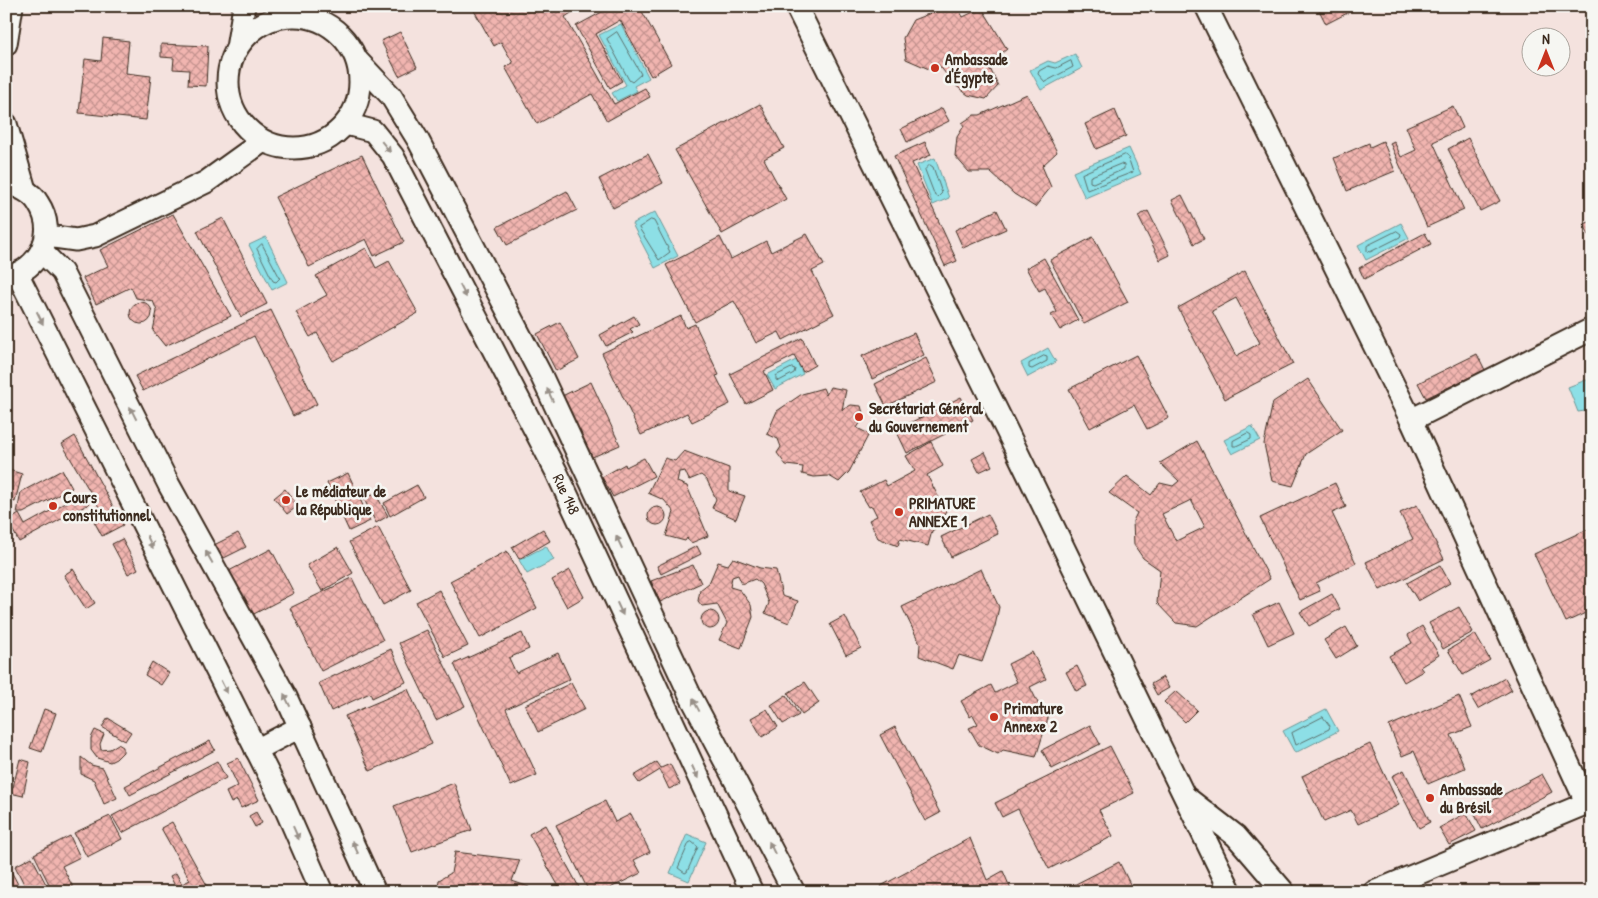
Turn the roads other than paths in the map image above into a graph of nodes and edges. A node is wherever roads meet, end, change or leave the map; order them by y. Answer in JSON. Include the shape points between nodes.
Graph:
{"nodes":[{"id":1,"x":12,"y":6,"type":"edge"},
{"id":2,"x":244,"y":6,"type":"edge"},
{"id":3,"x":796,"y":6,"type":"edge"},
{"id":4,"x":1206,"y":6,"type":"edge"},
{"id":5,"x":6,"y":44,"type":"edge"},
{"id":6,"x":237,"y":48,"type":"junction"},
{"id":7,"x":357,"y":60,"type":"junction"},
{"id":8,"x":6,"y":124,"type":"edge"},
{"id":9,"x":346,"y":124,"type":"junction"},
{"id":10,"x":263,"y":142,"type":"junction"},
{"id":11,"x":16,"y":186,"type":"edge"},
{"id":12,"x":44,"y":244,"type":"junction"},
{"id":13,"x":12,"y":276,"type":"edge"},
{"id":14,"x":1592,"y":329,"type":"edge"},
{"id":15,"x":1411,"y":420,"type":"junction"},
{"id":16,"x":632,"y":569,"type":"junction"},
{"id":17,"x":607,"y":581,"type":"junction"},
{"id":18,"x":300,"y":727,"type":"junction"},
{"id":19,"x":256,"y":750,"type":"junction"},
{"id":20,"x":1183,"y":794,"type":"junction"},
{"id":21,"x":1590,"y":802,"type":"edge"},
{"id":22,"x":322,"y":892,"type":"edge"},
{"id":23,"x":375,"y":892,"type":"edge"},
{"id":24,"x":752,"y":892,"type":"edge"},
{"id":25,"x":794,"y":892,"type":"edge"},
{"id":26,"x":1231,"y":892,"type":"edge"},
{"id":27,"x":1284,"y":892,"type":"edge"},
{"id":28,"x":1374,"y":892,"type":"edge"}],
"edges":[{"from":1,"to":5,"type":"street"},
{"from":2,"to":6,"type":"street"},
{"from":3,"to":20,"type":"street"},
{"from":4,"to":15,"type":"street"},
{"from":6,"to":7,"type":"street","via":[[264,23],[282,17],[301,16],[336,30],[349,44]]},
{"from":6,"to":10,"type":"street","via":[[227,83],[230,100],[237,117]]},
{"from":7,"to":9,"type":"street","via":[[360,90],[357,105]]},
{"from":16,"to":7,"type":"street","one_way":true,"via":[[540,373],[418,140],[391,96]]},
{"from":8,"to":11,"type":"street"},
{"from":9,"to":10,"type":"street","via":[[333,137],[299,149],[280,148]]},
{"from":9,"to":17,"type":"street","name":"Rue 148","one_way":true,"via":[[373,131],[393,156],[556,471]]},
{"from":10,"to":12,"type":"street","via":[[206,182],[95,236]]},
{"from":11,"to":12,"type":"street","via":[[38,202],[45,218]]},
{"from":12,"to":13,"type":"street","via":[[32,265]]},
{"from":18,"to":12,"type":"street","one_way":true,"via":[[169,485],[62,272]]},
{"from":13,"to":19,"type":"street","one_way":true},
{"from":14,"to":15,"type":"street"},
{"from":15,"to":21,"type":"street"},
{"from":16,"to":17,"type":"street"},
{"from":25,"to":16,"type":"street","one_way":true,"via":[[691,696]]},
{"from":17,"to":24,"type":"street","name":"Rue 148","one_way":true},
{"from":18,"to":19,"type":"street"},
{"from":23,"to":18,"type":"street","one_way":true},
{"from":19,"to":22,"type":"street","one_way":true},
{"from":20,"to":26,"type":"street"},
{"from":20,"to":27,"type":"street","via":[[1236,836]]},
{"from":21,"to":28,"type":"street"}]}
